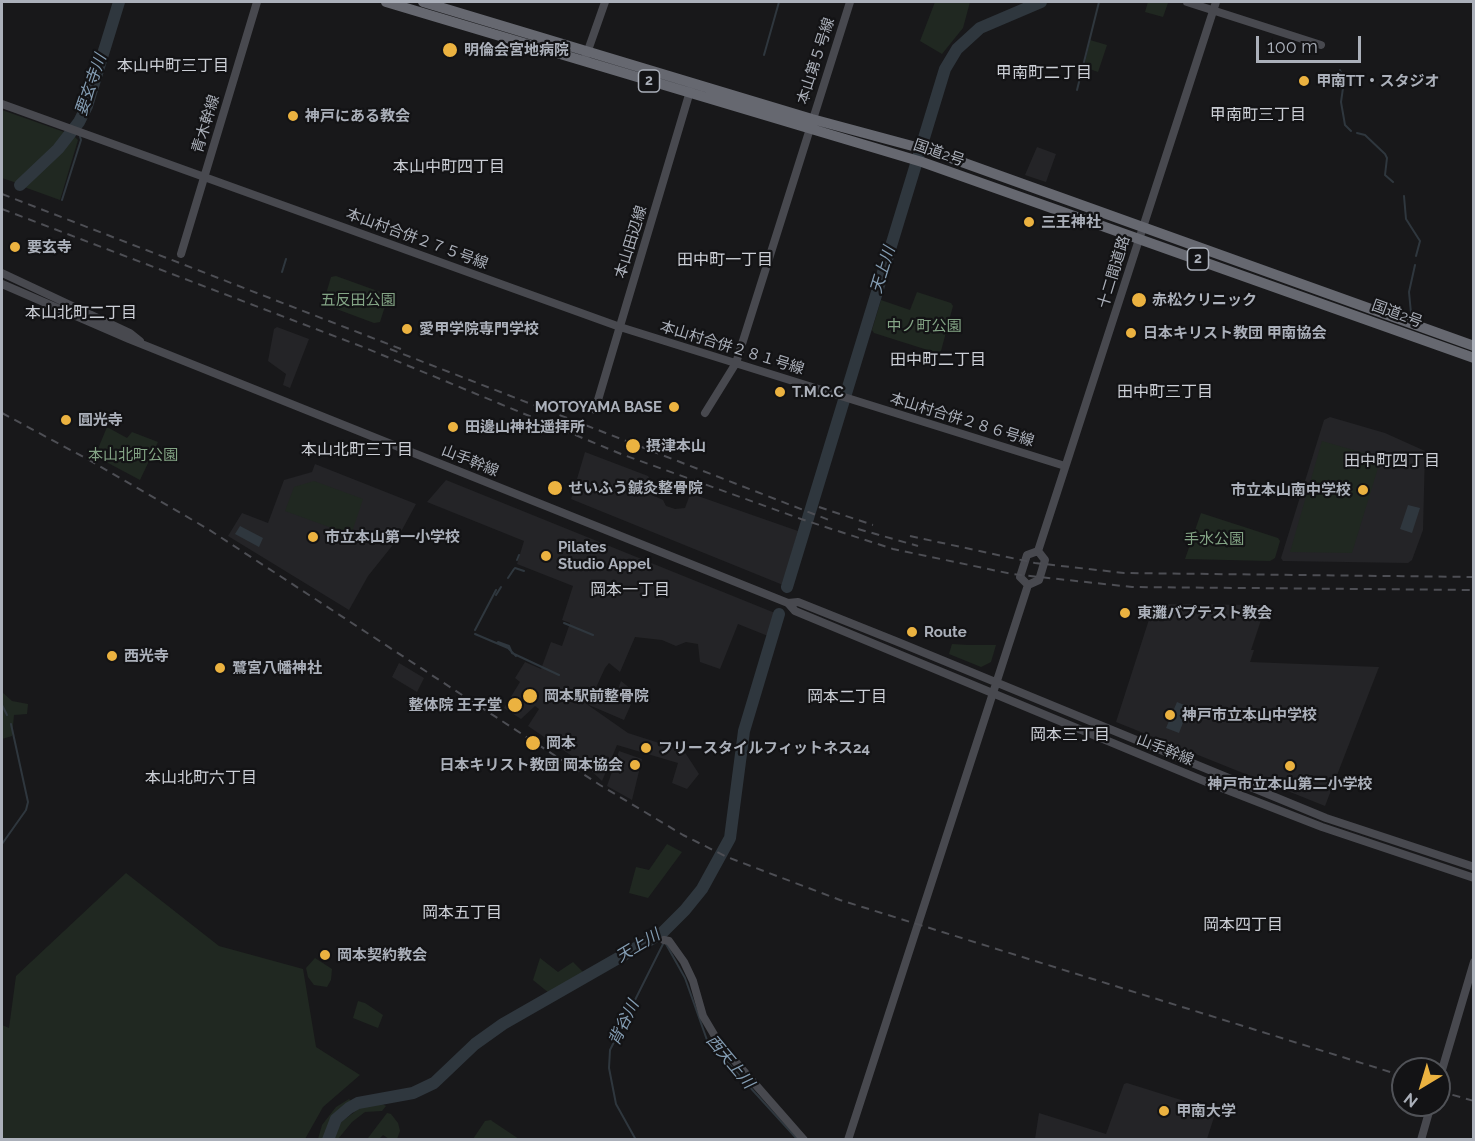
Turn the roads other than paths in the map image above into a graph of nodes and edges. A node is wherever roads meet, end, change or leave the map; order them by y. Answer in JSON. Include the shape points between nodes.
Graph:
{"nodes":[{"id":1,"x":257,"y":2,"type":"edge"},
{"id":2,"x":386,"y":2,"type":"edge"},
{"id":3,"x":423,"y":2,"type":"edge"},
{"id":4,"x":605,"y":2,"type":"edge"},
{"id":5,"x":850,"y":2,"type":"edge"},
{"id":6,"x":1187,"y":2,"type":"edge"},
{"id":7,"x":1214,"y":5,"type":"edge"},
{"id":8,"x":1321,"y":45,"type":"dead end"},
{"id":9,"x":586,"y":56,"type":"junction"},
{"id":10,"x":691,"y":88,"type":"junction"},
{"id":11,"x":2,"y":104,"type":"edge"},
{"id":12,"x":811,"y":124,"type":"junction"},
{"id":13,"x":204,"y":176,"type":"junction"},
{"id":14,"x":1140,"y":233,"type":"junction"},
{"id":15,"x":181,"y":254,"type":"dead end"},
{"id":16,"x":2,"y":273,"type":"edge"},
{"id":17,"x":2,"y":284,"type":"edge"},
{"id":18,"x":620,"y":327,"type":"junction"},
{"id":19,"x":143,"y":343,"type":"junction"},
{"id":20,"x":1473,"y":346,"type":"edge"},
{"id":21,"x":1473,"y":358,"type":"edge"},
{"id":22,"x":736,"y":363,"type":"junction"},
{"id":23,"x":850,"y":399,"type":"joint"},
{"id":24,"x":595,"y":410,"type":"dead end"},
{"id":25,"x":705,"y":413,"type":"dead end"},
{"id":26,"x":1065,"y":466,"type":"junction"},
{"id":27,"x":1038,"y":551,"type":"junction"},
{"id":28,"x":1028,"y":585,"type":"junction"},
{"id":29,"x":788,"y":603,"type":"junction"},
{"id":30,"x":996,"y":682,"type":"junction"},
{"id":31,"x":993,"y":692,"type":"junction"},
{"id":32,"x":1473,"y":867,"type":"edge"},
{"id":33,"x":1473,"y":878,"type":"edge"},
{"id":34,"x":664,"y":940,"type":"dead end"},
{"id":35,"x":1473,"y":962,"type":"edge"},
{"id":36,"x":1446,"y":1057,"type":"edge"},
{"id":37,"x":1428,"y":1117,"type":"edge"},
{"id":38,"x":855,"y":1123,"type":"junction"},
{"id":39,"x":804,"y":1140,"type":"edge"},
{"id":40,"x":848,"y":1140,"type":"edge"},
{"id":41,"x":855,"y":1140,"type":"edge"},
{"id":42,"x":1421,"y":1140,"type":"edge"}],
"edges":[{"from":1,"to":13,"type":"street","name":"青木幹線"},
{"from":2,"to":9,"type":"highway","name":"国道2号","number":"2"},
{"from":3,"to":9,"type":"highway","name":"国道2号","number":"2"},
{"from":4,"to":9,"type":"street"},
{"from":5,"to":12,"type":"street","name":"本山第５号線"},
{"from":6,"to":7,"type":"street"},
{"from":7,"to":8,"type":"street"},
{"from":7,"to":14,"type":"street","name":"十二間道路"},
{"from":9,"to":10,"type":"highway","name":"国道2号","number":"2"},
{"from":10,"to":12,"type":"highway","name":"国道2号","number":"2"},
{"from":10,"to":18,"type":"street","name":"本山田辺線"},
{"from":11,"to":13,"type":"street","name":"本山村合併２７５号線"},
{"from":12,"to":14,"type":"highway","name":"国道2号","number":"2"},
{"from":12,"to":14,"type":"highway","name":"国道2号","number":"2","via":[[922,148]]},
{"from":12,"to":22,"type":"street","name":"本山第５号線"},
{"from":13,"to":15,"type":"street","name":"青木幹線"},
{"from":13,"to":18,"type":"street","name":"本山村合併２７５号線"},
{"from":14,"to":20,"type":"highway","name":"国道2号","number":"2"},
{"from":14,"to":21,"type":"highway","name":"国道2号","number":"2"},
{"from":14,"to":26,"type":"street","name":"十二間道路"},
{"from":16,"to":19,"type":"street","name":"山手幹線","via":[[133,334]]},
{"from":17,"to":19,"type":"street","name":"山手幹線"},
{"from":18,"to":22,"type":"street","name":"本山村合併２８１号線"},
{"from":18,"to":24,"type":"street","name":"本山田辺線"},
{"from":19,"to":29,"type":"street","name":"山手幹線"},
{"from":22,"to":23,"type":"street","name":"本山村合併２８１号線"},
{"from":22,"to":25,"type":"street","name":"本山第５号線"},
{"from":23,"to":26,"type":"street","name":"本山村合併２８６号線"},
{"from":26,"to":27,"type":"street","name":"十二間道路"},
{"from":27,"to":28,"type":"street","name":"十二間道路","via":[[1045,560],[1039,580]]},
{"from":27,"to":28,"type":"street","name":"十二間道路","via":[[1027,555],[1020,577]]},
{"from":28,"to":30,"type":"street","name":"十二間道路"},
{"from":29,"to":30,"type":"street","name":"山手幹線","via":[[798,602]]},
{"from":29,"to":31,"type":"street","name":"山手幹線","via":[[795,611]]},
{"from":30,"to":31,"type":"street","name":"十二間道路"},
{"from":30,"to":32,"type":"street","name":"山手幹線","via":[[1326,818]]},
{"from":31,"to":33,"type":"street","name":"山手幹線","via":[[1322,827]]},
{"from":31,"to":38,"type":"street","name":"十二間道路"},
{"from":34,"to":39,"type":"street","via":[[669,941],[684,962],[703,1016],[719,1043]]},
{"from":35,"to":36,"type":"street"},
{"from":37,"to":42,"type":"street"},
{"from":38,"to":40,"type":"street"},
{"from":38,"to":41,"type":"street"}]}
